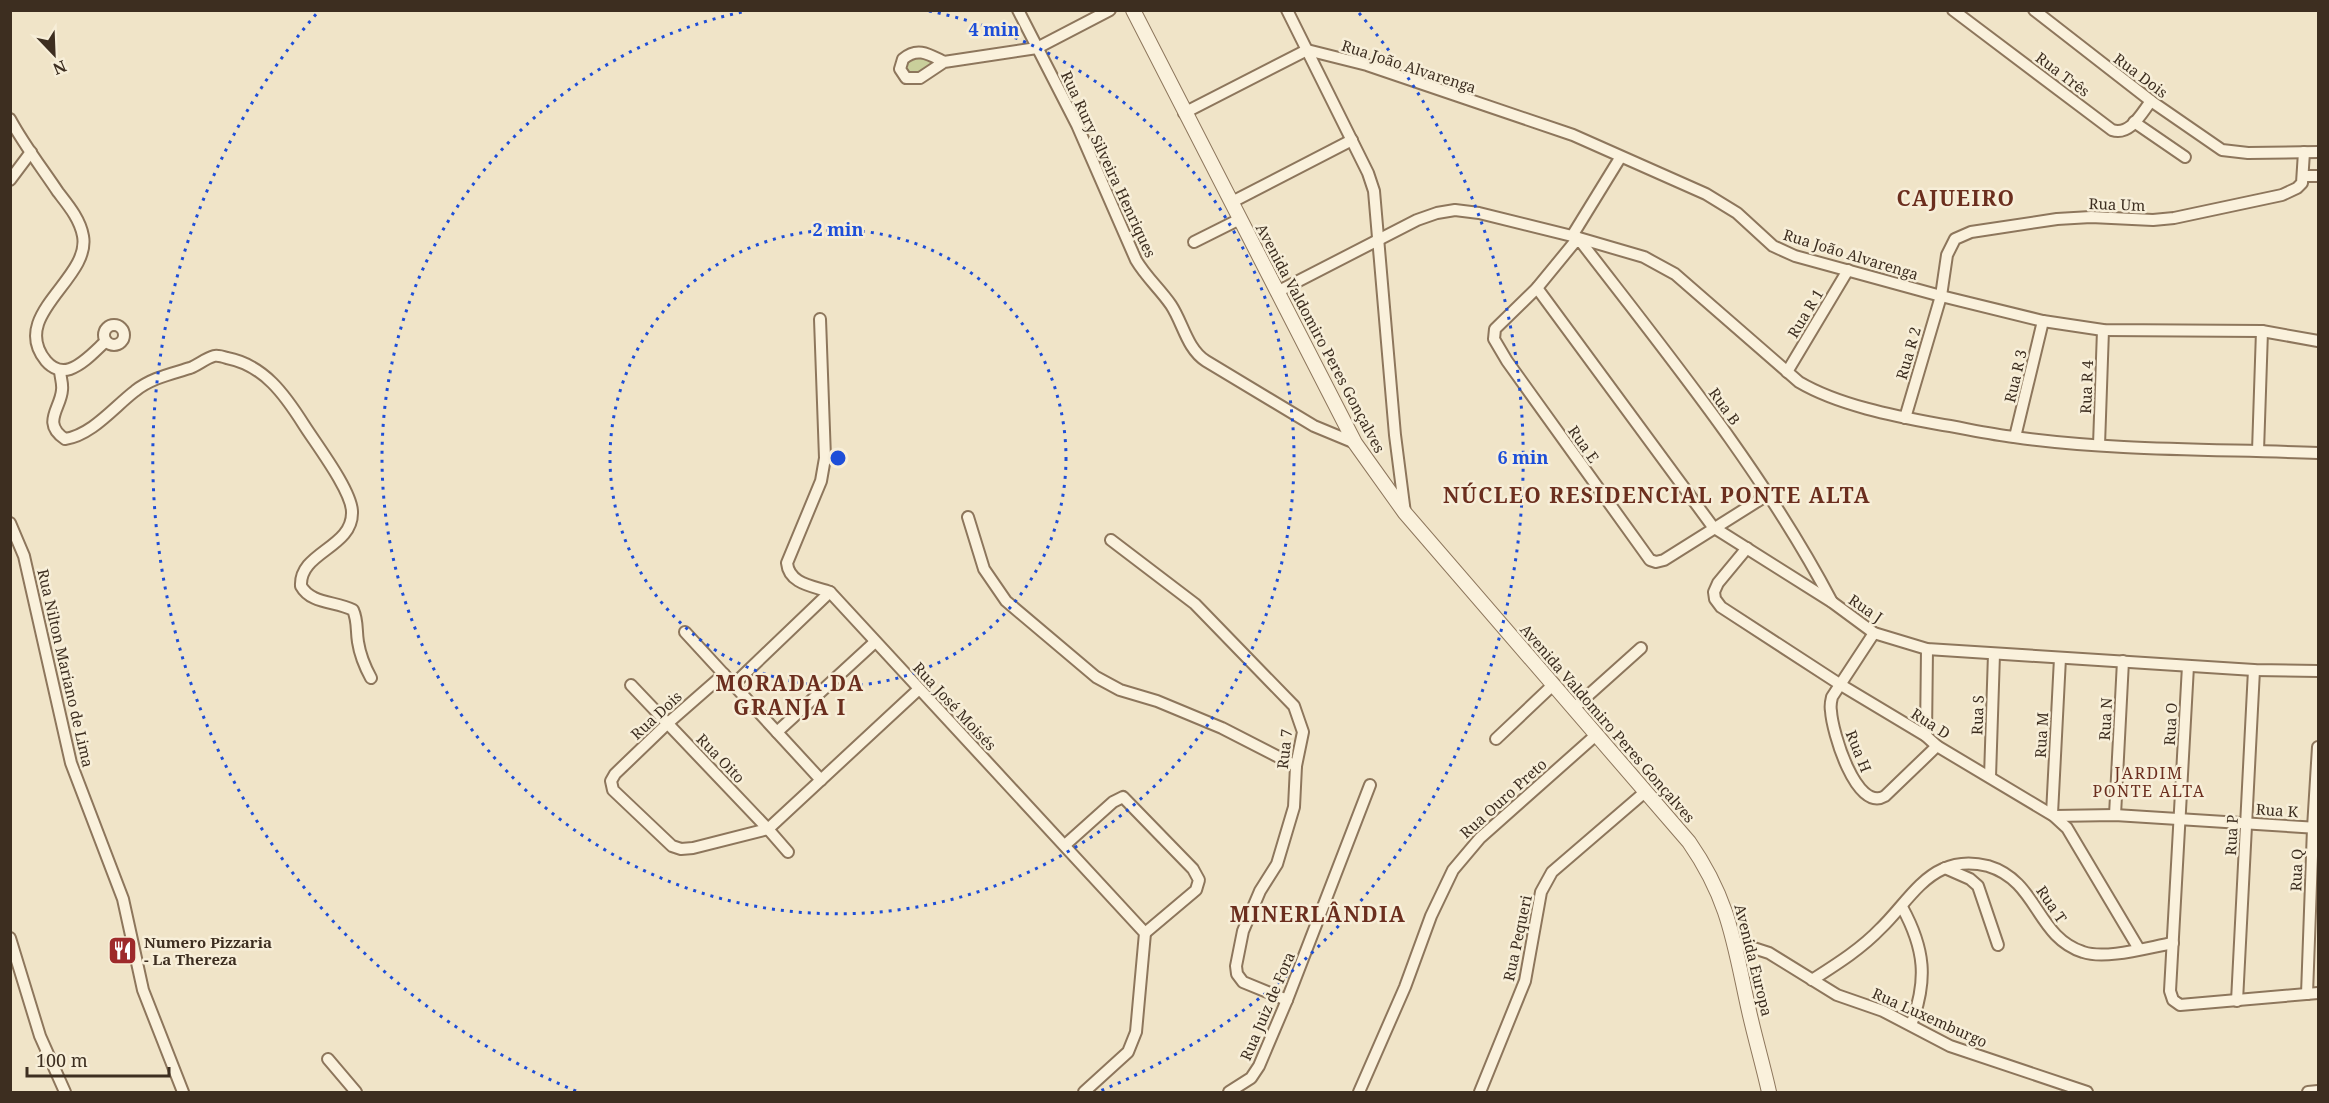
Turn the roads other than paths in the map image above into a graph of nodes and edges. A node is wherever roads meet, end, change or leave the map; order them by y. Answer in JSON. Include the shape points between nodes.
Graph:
{"nodes":[{"id":1,"x":1018,"y":10,"type":"edge"},
{"id":2,"x":1110,"y":10,"type":"edge"},
{"id":3,"x":1132,"y":10,"type":"edge"},
{"id":4,"x":1287,"y":10,"type":"edge"},
{"id":5,"x":1953,"y":10,"type":"edge"},
{"id":6,"x":2034,"y":10,"type":"edge"},
{"id":7,"x":1037,"y":48,"type":"junction"},
{"id":8,"x":1307,"y":50,"type":"junction"},
{"id":9,"x":944,"y":62,"type":"dead end"},
{"id":10,"x":2151,"y":101,"type":"junction"},
{"id":11,"x":1184,"y":113,"type":"junction"},
{"id":12,"x":10,"y":119,"type":"edge"},
{"id":13,"x":2134,"y":122,"type":"junction"},
{"id":14,"x":1352,"y":140,"type":"junction"},
{"id":15,"x":31,"y":152,"type":"junction"},
{"id":16,"x":2304,"y":152,"type":"junction"},
{"id":17,"x":2319,"y":152,"type":"edge"},
{"id":18,"x":2185,"y":157,"type":"dead end"},
{"id":19,"x":1620,"y":158,"type":"junction"},
{"id":20,"x":2304,"y":176,"type":"junction"},
{"id":21,"x":2319,"y":176,"type":"edge"},
{"id":22,"x":10,"y":180,"type":"edge"},
{"id":23,"x":1232,"y":202,"type":"junction"},
{"id":24,"x":1240,"y":219,"type":"junction"},
{"id":25,"x":1575,"y":237,"type":"junction"},
{"id":26,"x":1379,"y":239,"type":"junction"},
{"id":27,"x":1194,"y":242,"type":"dead end"},
{"id":28,"x":1848,"y":270,"type":"junction"},
{"id":29,"x":1537,"y":288,"type":"junction"},
{"id":30,"x":1277,"y":292,"type":"junction"},
{"id":31,"x":1941,"y":296,"type":"junction"},
{"id":32,"x":820,"y":319,"type":"dead end"},
{"id":33,"x":2043,"y":321,"type":"junction"},
{"id":34,"x":2103,"y":330,"type":"junction"},
{"id":35,"x":2262,"y":331,"type":"junction"},
{"id":36,"x":106,"y":341,"type":"dead end"},
{"id":37,"x":2319,"y":341,"type":"edge"},
{"id":38,"x":60,"y":370,"type":"junction"},
{"id":39,"x":1786,"y":372,"type":"junction"},
{"id":40,"x":1905,"y":418,"type":"junction"},
{"id":41,"x":2015,"y":437,"type":"junction"},
{"id":42,"x":1355,"y":443,"type":"junction"},
{"id":43,"x":2099,"y":445,"type":"junction"},
{"id":44,"x":2258,"y":451,"type":"junction"},
{"id":45,"x":2319,"y":453,"type":"edge"},
{"id":46,"x":1401,"y":477,"type":"junction"},
{"id":47,"x":1385,"y":486,"type":"junction"},
{"id":48,"x":1769,"y":494,"type":"junction"},
{"id":49,"x":1405,"y":513,"type":"junction"},
{"id":50,"x":968,"y":517,"type":"dead end"},
{"id":51,"x":10,"y":523,"type":"edge"},
{"id":52,"x":1713,"y":527,"type":"junction"},
{"id":53,"x":1111,"y":540,"type":"dead end"},
{"id":54,"x":1747,"y":548,"type":"junction"},
{"id":55,"x":830,"y":592,"type":"junction"},
{"id":56,"x":1832,"y":602,"type":"junction"},
{"id":57,"x":685,"y":632,"type":"dead end"},
{"id":58,"x":1874,"y":633,"type":"junction"},
{"id":59,"x":875,"y":642,"type":"junction"},
{"id":60,"x":1641,"y":648,"type":"dead end"},
{"id":61,"x":1927,"y":649,"type":"junction"},
{"id":62,"x":1994,"y":654,"type":"junction"},
{"id":63,"x":2060,"y":658,"type":"junction"},
{"id":64,"x":2123,"y":662,"type":"junction"},
{"id":65,"x":2188,"y":666,"type":"junction"},
{"id":66,"x":2254,"y":670,"type":"junction"},
{"id":67,"x":2319,"y":671,"type":"edge"},
{"id":68,"x":724,"y":674,"type":"junction"},
{"id":69,"x":372,"y":678,"type":"dead end"},
{"id":70,"x":734,"y":684,"type":"junction"},
{"id":71,"x":1554,"y":684,"type":"junction"},
{"id":72,"x":631,"y":685,"type":"dead end"},
{"id":73,"x":1841,"y":685,"type":"junction"},
{"id":74,"x":919,"y":688,"type":"junction"},
{"id":75,"x":1574,"y":708,"type":"junction"},
{"id":76,"x":668,"y":723,"type":"junction"},
{"id":77,"x":777,"y":732,"type":"junction"},
{"id":78,"x":1596,"y":735,"type":"junction"},
{"id":79,"x":1926,"y":736,"type":"junction"},
{"id":80,"x":1496,"y":739,"type":"dead end"},
{"id":81,"x":1937,"y":746,"type":"junction"},
{"id":82,"x":2319,"y":747,"type":"edge"},
{"id":83,"x":1296,"y":766,"type":"junction"},
{"id":84,"x":1990,"y":777,"type":"junction"},
{"id":85,"x":821,"y":780,"type":"junction"},
{"id":86,"x":1370,"y":785,"type":"dead end"},
{"id":87,"x":1645,"y":792,"type":"junction"},
{"id":88,"x":2053,"y":815,"type":"junction"},
{"id":89,"x":2115,"y":815,"type":"junction"},
{"id":90,"x":2181,"y":819,"type":"junction"},
{"id":91,"x":2246,"y":823,"type":"junction"},
{"id":92,"x":768,"y":828,"type":"junction"},
{"id":93,"x":2316,"y":828,"type":"edge"},
{"id":94,"x":1689,"y":842,"type":"joint"},
{"id":95,"x":1065,"y":845,"type":"junction"},
{"id":96,"x":788,"y":852,"type":"dead end"},
{"id":97,"x":1945,"y":868,"type":"junction"},
{"id":98,"x":1902,"y":907,"type":"junction"},
{"id":99,"x":1145,"y":933,"type":"junction"},
{"id":100,"x":10,"y":938,"type":"edge"},
{"id":101,"x":1735,"y":942,"type":"junction"},
{"id":102,"x":2173,"y":943,"type":"junction"},
{"id":103,"x":1998,"y":945,"type":"dead end"},
{"id":104,"x":2139,"y":949,"type":"junction"},
{"id":105,"x":1812,"y":980,"type":"junction"},
{"id":106,"x":2313,"y":993,"type":"edge"},
{"id":107,"x":1287,"y":1000,"type":"junction"},
{"id":108,"x":2237,"y":1001,"type":"junction"},
{"id":109,"x":1911,"y":1025,"type":"junction"},
{"id":110,"x":328,"y":1059,"type":"dead end"},
{"id":111,"x":2319,"y":1091,"type":"edge"},
{"id":112,"x":65,"y":1092,"type":"edge"},
{"id":113,"x":183,"y":1092,"type":"edge"},
{"id":114,"x":356,"y":1092,"type":"edge"},
{"id":115,"x":1084,"y":1092,"type":"edge"},
{"id":116,"x":1229,"y":1092,"type":"edge"},
{"id":117,"x":1359,"y":1092,"type":"edge"},
{"id":118,"x":1480,"y":1092,"type":"edge"},
{"id":119,"x":1768,"y":1092,"type":"edge"},
{"id":120,"x":2087,"y":1092,"type":"edge"},
{"id":121,"x":2308,"y":1092,"type":"edge"}],
"edges":[{"from":1,"to":7,"type":"street","name":"Rua Rury Silveira Henriques"},
{"from":2,"to":7,"type":"street"},
{"from":3,"to":11,"type":"street","name":"Avenida Valdomiro Peres Gonçalves"},
{"from":4,"to":8,"type":"street"},
{"from":5,"to":13,"type":"street","name":"Rua Três","via":[[2112,130],[2124,131]]},
{"from":6,"to":10,"type":"street","name":"Rua Dois"},
{"from":7,"to":9,"type":"street"},
{"from":7,"to":42,"type":"street","name":"Rua Rury Silveira Henriques","via":[[1077,125],[1136,260],[1173,308],[1196,352],[1297,416]]},
{"from":8,"to":11,"type":"street"},
{"from":8,"to":14,"type":"street"},
{"from":8,"to":19,"type":"street","name":"Rua João Alvarenga","via":[[1367,65],[1537,122]]},
{"from":10,"to":13,"type":"street"},
{"from":10,"to":16,"type":"street","name":"Rua Dois","via":[[2222,150]]},
{"from":11,"to":23,"type":"street","name":"Avenida Valdomiro Peres Gonçalves"},
{"from":12,"to":15,"type":"street"},
{"from":13,"to":18,"type":"street"},
{"from":14,"to":23,"type":"street"},
{"from":14,"to":26,"type":"street","via":[[1374,191]]},
{"from":15,"to":22,"type":"street"},
{"from":15,"to":38,"type":"street","via":[[74,215],[83,238],[80,258],[36,329],[35,342],[40,354]]},
{"from":16,"to":17,"type":"street"},
{"from":16,"to":20,"type":"street"},
{"from":19,"to":25,"type":"street","name":"Rua E"},
{"from":19,"to":28,"type":"street","name":"Rua João Alvarenga","via":[[1706,194],[1737,213],[1783,252]]},
{"from":20,"to":21,"type":"street"},
{"from":20,"to":31,"type":"street","name":"Rua Um","via":[[2300,186],[2289,193],[2174,218],[2073,218],[1965,234],[1951,243]]},
{"from":23,"to":24,"type":"street","name":"Avenida Valdomiro Peres Gonçalves"},
{"from":24,"to":27,"type":"street"},
{"from":24,"to":30,"type":"street","name":"Avenida Valdomiro Peres Gonçalves"},
{"from":25,"to":26,"type":"street","via":[[1455,210],[1417,220]]},
{"from":25,"to":29,"type":"street","name":"Rua E"},
{"from":25,"to":39,"type":"street","via":[[1644,257],[1675,274]]},
{"from":25,"to":48,"type":"street","name":"Rua B","via":[[1683,374]]},
{"from":26,"to":30,"type":"street"},
{"from":26,"to":46,"type":"street"},
{"from":28,"to":31,"type":"street","name":"Rua João Alvarenga"},
{"from":28,"to":39,"type":"street","name":"Rua R 1"},
{"from":29,"to":52,"type":"street","name":"Rua J"},
{"from":29,"to":52,"type":"street","name":"Rua E","via":[[1499,324],[1494,339],[1646,558],[1664,560]]},
{"from":30,"to":42,"type":"street","name":"Avenida Valdomiro Peres Gonçalves"},
{"from":31,"to":33,"type":"street","name":"Rua João Alvarenga"},
{"from":31,"to":40,"type":"street","name":"Rua R 2"},
{"from":32,"to":55,"type":"street","name":"Rua José Moisés","via":[[825,458],[821,481],[787,563],[793,578]]},
{"from":33,"to":34,"type":"street","name":"Rua João Alvarenga"},
{"from":33,"to":41,"type":"street","name":"Rua R 3"},
{"from":34,"to":35,"type":"street","name":"Rua João Alvarenga"},
{"from":34,"to":43,"type":"street","name":"Rua R 4"},
{"from":35,"to":37,"type":"street","name":"Rua João Alvarenga"},
{"from":35,"to":44,"type":"street"},
{"from":36,"to":38,"type":"street","via":[[72,369]]},
{"from":38,"to":69,"type":"street","via":[[63,388],[53,419],[65,440],[92,427],[146,383],[215,355],[235,359],[270,380],[287,398],[340,482],[352,512],[346,534],[304,571],[301,586],[312,598],[353,609],[361,656]]},
{"from":39,"to":40,"type":"street","via":[[1816,391]]},
{"from":40,"to":41,"type":"street"},
{"from":41,"to":43,"type":"street"},
{"from":42,"to":47,"type":"street","name":"Avenida Valdomiro Peres Gonçalves"},
{"from":43,"to":44,"type":"street"},
{"from":44,"to":45,"type":"street"},
{"from":46,"to":47,"type":"street"},
{"from":46,"to":49,"type":"street"},
{"from":47,"to":49,"type":"street","name":"Avenida Valdomiro Peres Gonçalves"},
{"from":48,"to":52,"type":"street","name":"Rua E"},
{"from":48,"to":56,"type":"street","name":"Rua B"},
{"from":49,"to":71,"type":"street","name":"Avenida Valdomiro Peres Gonçalves"},
{"from":50,"to":83,"type":"street","via":[[984,569],[1006,601],[1096,677],[1120,690],[1222,728]]},
{"from":51,"to":113,"type":"street","name":"Rua Nilton Mariano de Lima","via":[[24,556],[71,763],[123,899],[143,990]]},
{"from":52,"to":54,"type":"street","name":"Rua J"},
{"from":53,"to":83,"type":"street","name":"Rua 7","via":[[1195,604],[1294,706],[1303,732]]},
{"from":54,"to":56,"type":"street","name":"Rua J"},
{"from":54,"to":73,"type":"street","name":"Rua D","via":[[1718,583],[1714,592],[1717,602]]},
{"from":55,"to":59,"type":"street","name":"Rua José Moisés"},
{"from":55,"to":70,"type":"street"},
{"from":56,"to":58,"type":"street","name":"Rua J"},
{"from":57,"to":68,"type":"street"},
{"from":58,"to":61,"type":"street","name":"Rua J"},
{"from":58,"to":73,"type":"street","name":"Rua H"},
{"from":59,"to":74,"type":"street","name":"Rua José Moisés"},
{"from":59,"to":77,"type":"street"},
{"from":60,"to":75,"type":"street"},
{"from":61,"to":62,"type":"street","name":"Rua J"},
{"from":61,"to":79,"type":"street"},
{"from":62,"to":63,"type":"street","name":"Rua J"},
{"from":62,"to":84,"type":"street","name":"Rua S"},
{"from":63,"to":64,"type":"street","name":"Rua J"},
{"from":63,"to":88,"type":"street","name":"Rua M"},
{"from":64,"to":65,"type":"street","name":"Rua J"},
{"from":64,"to":89,"type":"street","name":"Rua N"},
{"from":65,"to":66,"type":"street","name":"Rua J"},
{"from":65,"to":90,"type":"street","name":"Rua O"},
{"from":66,"to":67,"type":"street","name":"Rua J"},
{"from":66,"to":91,"type":"street","name":"Rua P"},
{"from":68,"to":70,"type":"street"},
{"from":68,"to":76,"type":"street","name":"Rua Dois"},
{"from":70,"to":77,"type":"street"},
{"from":71,"to":75,"type":"street","name":"Avenida Valdomiro Peres Gonçalves"},
{"from":71,"to":80,"type":"street"},
{"from":72,"to":76,"type":"street","name":"Rua Oito"},
{"from":73,"to":79,"type":"street","name":"Rua D"},
{"from":73,"to":81,"type":"street","name":"Rua H","via":[[1832,697],[1832,721],[1847,765],[1865,796],[1875,800],[1885,796]]},
{"from":74,"to":85,"type":"street"},
{"from":74,"to":95,"type":"street","name":"Rua José Moisés"},
{"from":75,"to":78,"type":"street","name":"Avenida Valdomiro Peres Gonçalves"},
{"from":76,"to":92,"type":"street","name":"Rua Oito"},
{"from":76,"to":92,"type":"street","name":"Rua Dois","via":[[615,774],[611,781],[613,790],[677,848],[693,848]]},
{"from":77,"to":85,"type":"street"},
{"from":78,"to":87,"type":"street","name":"Avenida Valdomiro Peres Gonçalves"},
{"from":78,"to":117,"type":"street","name":"Rua Ouro Preto","via":[[1480,838],[1453,870]]},
{"from":79,"to":81,"type":"street","name":"Rua D"},
{"from":81,"to":84,"type":"street","name":"Rua D"},
{"from":82,"to":93,"type":"street","name":"Rua Q"},
{"from":83,"to":107,"type":"street","name":"Rua 7","via":[[1294,807],[1287,833],[1277,864],[1243,931],[1236,966],[1243,982]]},
{"from":84,"to":88,"type":"street","name":"Rua D"},
{"from":85,"to":92,"type":"street"},
{"from":86,"to":107,"type":"street","name":"Rua Juiz de Fora"},
{"from":87,"to":94,"type":"street","name":"Avenida Valdomiro Peres Gonçalves"},
{"from":87,"to":118,"type":"street","name":"Rua Pequeri","via":[[1546,881],[1525,981]]},
{"from":88,"to":89,"type":"street","name":"Rua K"},
{"from":88,"to":104,"type":"street","name":"Rua D","via":[[2067,828]]},
{"from":89,"to":90,"type":"street","name":"Rua K"},
{"from":90,"to":91,"type":"street","name":"Rua K"},
{"from":90,"to":102,"type":"street"},
{"from":91,"to":93,"type":"street","name":"Rua K"},
{"from":91,"to":108,"type":"street","name":"Rua P"},
{"from":92,"to":96,"type":"street","name":"Rua Oito"},
{"from":93,"to":106,"type":"street","name":"Rua Q"},
{"from":94,"to":101,"type":"street","name":"Avenida Europa","via":[[1717,888]]},
{"from":95,"to":99,"type":"street","name":"Rua José Moisés"},
{"from":95,"to":99,"type":"street","via":[[1113,801],[1124,797],[1193,868],[1199,880],[1196,890]]},
{"from":97,"to":98,"type":"street","name":"Rua T","via":[[1925,881]]},
{"from":97,"to":103,"type":"street","via":[[1978,886]]},
{"from":97,"to":104,"type":"street","name":"Rua T","via":[[1976,863],[2000,870],[2025,890],[2055,935],[2084,953]]},
{"from":98,"to":105,"type":"street","name":"Rua T","via":[[1869,940]]},
{"from":98,"to":109,"type":"street","via":[[1919,946],[1922,972],[1922,992]]},
{"from":99,"to":115,"type":"street","via":[[1134,1039],[1128,1052]]},
{"from":100,"to":112,"type":"street","via":[[40,1036]]},
{"from":101,"to":105,"type":"street","name":"Rua Luxemburgo","via":[[1769,953]]},
{"from":101,"to":119,"type":"street","name":"Avenida Europa"},
{"from":102,"to":104,"type":"street","name":"Rua T"},
{"from":102,"to":108,"type":"street","via":[[2173,1000],[2180,1005]]},
{"from":105,"to":109,"type":"street","name":"Rua Luxemburgo","via":[[1837,995]]},
{"from":106,"to":108,"type":"street"},
{"from":107,"to":116,"type":"street","name":"Rua Juiz de Fora","via":[[1255,1073]]},
{"from":109,"to":120,"type":"street","name":"Rua Luxemburgo","via":[[1968,1053]]},
{"from":110,"to":114,"type":"street"},
{"from":111,"to":121,"type":"street"}]}
